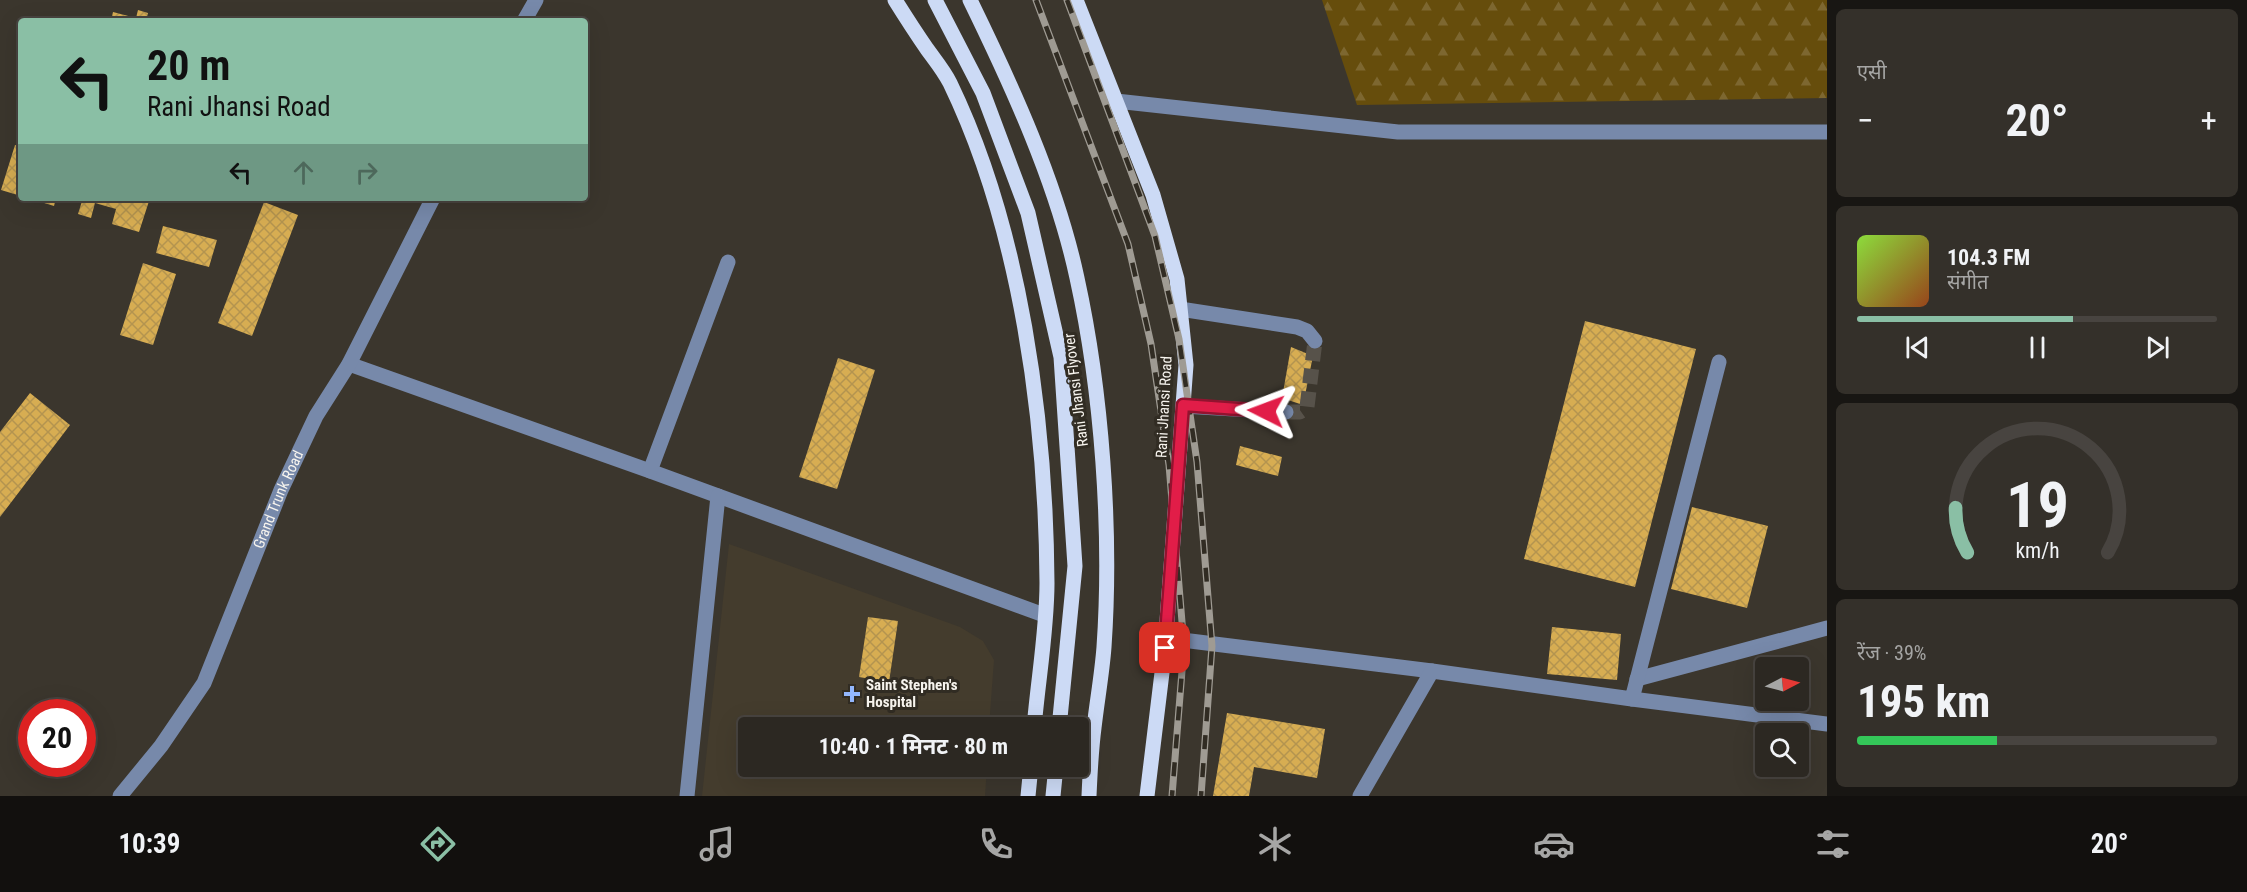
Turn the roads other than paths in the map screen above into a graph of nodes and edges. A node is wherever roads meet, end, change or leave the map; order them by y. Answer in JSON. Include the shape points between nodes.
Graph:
{"nodes":[{"id":1,"x":537,"y":0,"type":"edge"},
{"id":2,"x":895,"y":0,"type":"edge"},
{"id":3,"x":935,"y":0,"type":"edge"},
{"id":4,"x":970,"y":0,"type":"edge"},
{"id":5,"x":1076,"y":0,"type":"edge"},
{"id":6,"x":526,"y":18,"type":"edge"},
{"id":7,"x":1116,"y":101,"type":"junction"},
{"id":8,"x":1827,"y":132,"type":"edge"},
{"id":9,"x":431,"y":201,"type":"edge"},
{"id":10,"x":728,"y":262,"type":"dead end"},
{"id":11,"x":1180,"y":309,"type":"junction"},
{"id":12,"x":1315,"y":341,"type":"dead end"},
{"id":13,"x":1719,"y":362,"type":"dead end"},
{"id":14,"x":349,"y":364,"type":"junction"},
{"id":15,"x":1183,"y":405,"type":"junction"},
{"id":16,"x":1286,"y":412,"type":"tunnel mouth"},
{"id":17,"x":650,"y":471,"type":"junction"},
{"id":18,"x":718,"y":496,"type":"junction"},
{"id":19,"x":1044,"y":615,"type":"junction"},
{"id":20,"x":1827,"y":628,"type":"edge"},
{"id":21,"x":1166,"y":638,"type":"junction"},
{"id":22,"x":1432,"y":671,"type":"junction"},
{"id":23,"x":1637,"y":679,"type":"junction"},
{"id":24,"x":1632,"y":699,"type":"junction"},
{"id":25,"x":1035,"y":717,"type":"edge"},
{"id":26,"x":1060,"y":717,"type":"edge"},
{"id":27,"x":1827,"y":724,"type":"edge"},
{"id":28,"x":1030,"y":777,"type":"edge"},
{"id":29,"x":1055,"y":777,"type":"edge"},
{"id":30,"x":120,"y":796,"type":"edge"},
{"id":31,"x":687,"y":796,"type":"edge"},
{"id":32,"x":1028,"y":796,"type":"edge"},
{"id":33,"x":1053,"y":796,"type":"edge"},
{"id":34,"x":1089,"y":796,"type":"edge"},
{"id":35,"x":1147,"y":796,"type":"edge"},
{"id":36,"x":1360,"y":796,"type":"edge"}],
"edges":[{"from":1,"to":6,"type":"street"},
{"from":2,"to":19,"type":"main road","via":[[949,81],[979,151],[1001,217],[1021,305],[1034,396],[1045,504]]},
{"from":3,"to":26,"type":"main road","name":"Rani Jhansi Flyover","via":[[983,93],[1028,213],[1060,357],[1074,566]]},
{"from":4,"to":34,"type":"main road","name":"Rani Jhansi Flyover","via":[[1010,83],[1057,207],[1077,277],[1091,354],[1102,462],[1106,566],[1104,648]]},
{"from":5,"to":7,"type":"main road","name":"Rani Jhansi Road"},
{"from":7,"to":8,"type":"street","via":[[1398,132]]},
{"from":7,"to":11,"type":"main road","name":"Rani Jhansi Road","via":[[1153,195],[1177,279]]},
{"from":9,"to":14,"type":"street","name":"Grand Trunk Road"},
{"from":10,"to":17,"type":"street"},
{"from":11,"to":12,"type":"street","via":[[1297,327]]},
{"from":11,"to":15,"type":"main road","name":"Rani Jhansi Road","via":[[1186,365]]},
{"from":13,"to":23,"type":"street"},
{"from":14,"to":17,"type":"street"},
{"from":14,"to":30,"type":"street","name":"Grand Trunk Road","via":[[316,416],[281,490],[204,683],[161,746]]},
{"from":15,"to":16,"type":"street"},
{"from":15,"to":21,"type":"main road","name":"Rani Jhansi Road"},
{"from":17,"to":18,"type":"street"},
{"from":18,"to":19,"type":"street"},
{"from":18,"to":31,"type":"street"},
{"from":19,"to":25,"type":"main road"},
{"from":20,"to":23,"type":"street"},
{"from":21,"to":22,"type":"street"},
{"from":21,"to":35,"type":"main road","name":"Rani Jhansi Road"},
{"from":22,"to":24,"type":"street"},
{"from":22,"to":36,"type":"street"},
{"from":23,"to":24,"type":"street"},
{"from":24,"to":27,"type":"street"},
{"from":28,"to":32,"type":"main road"},
{"from":29,"to":33,"type":"main road"}]}
